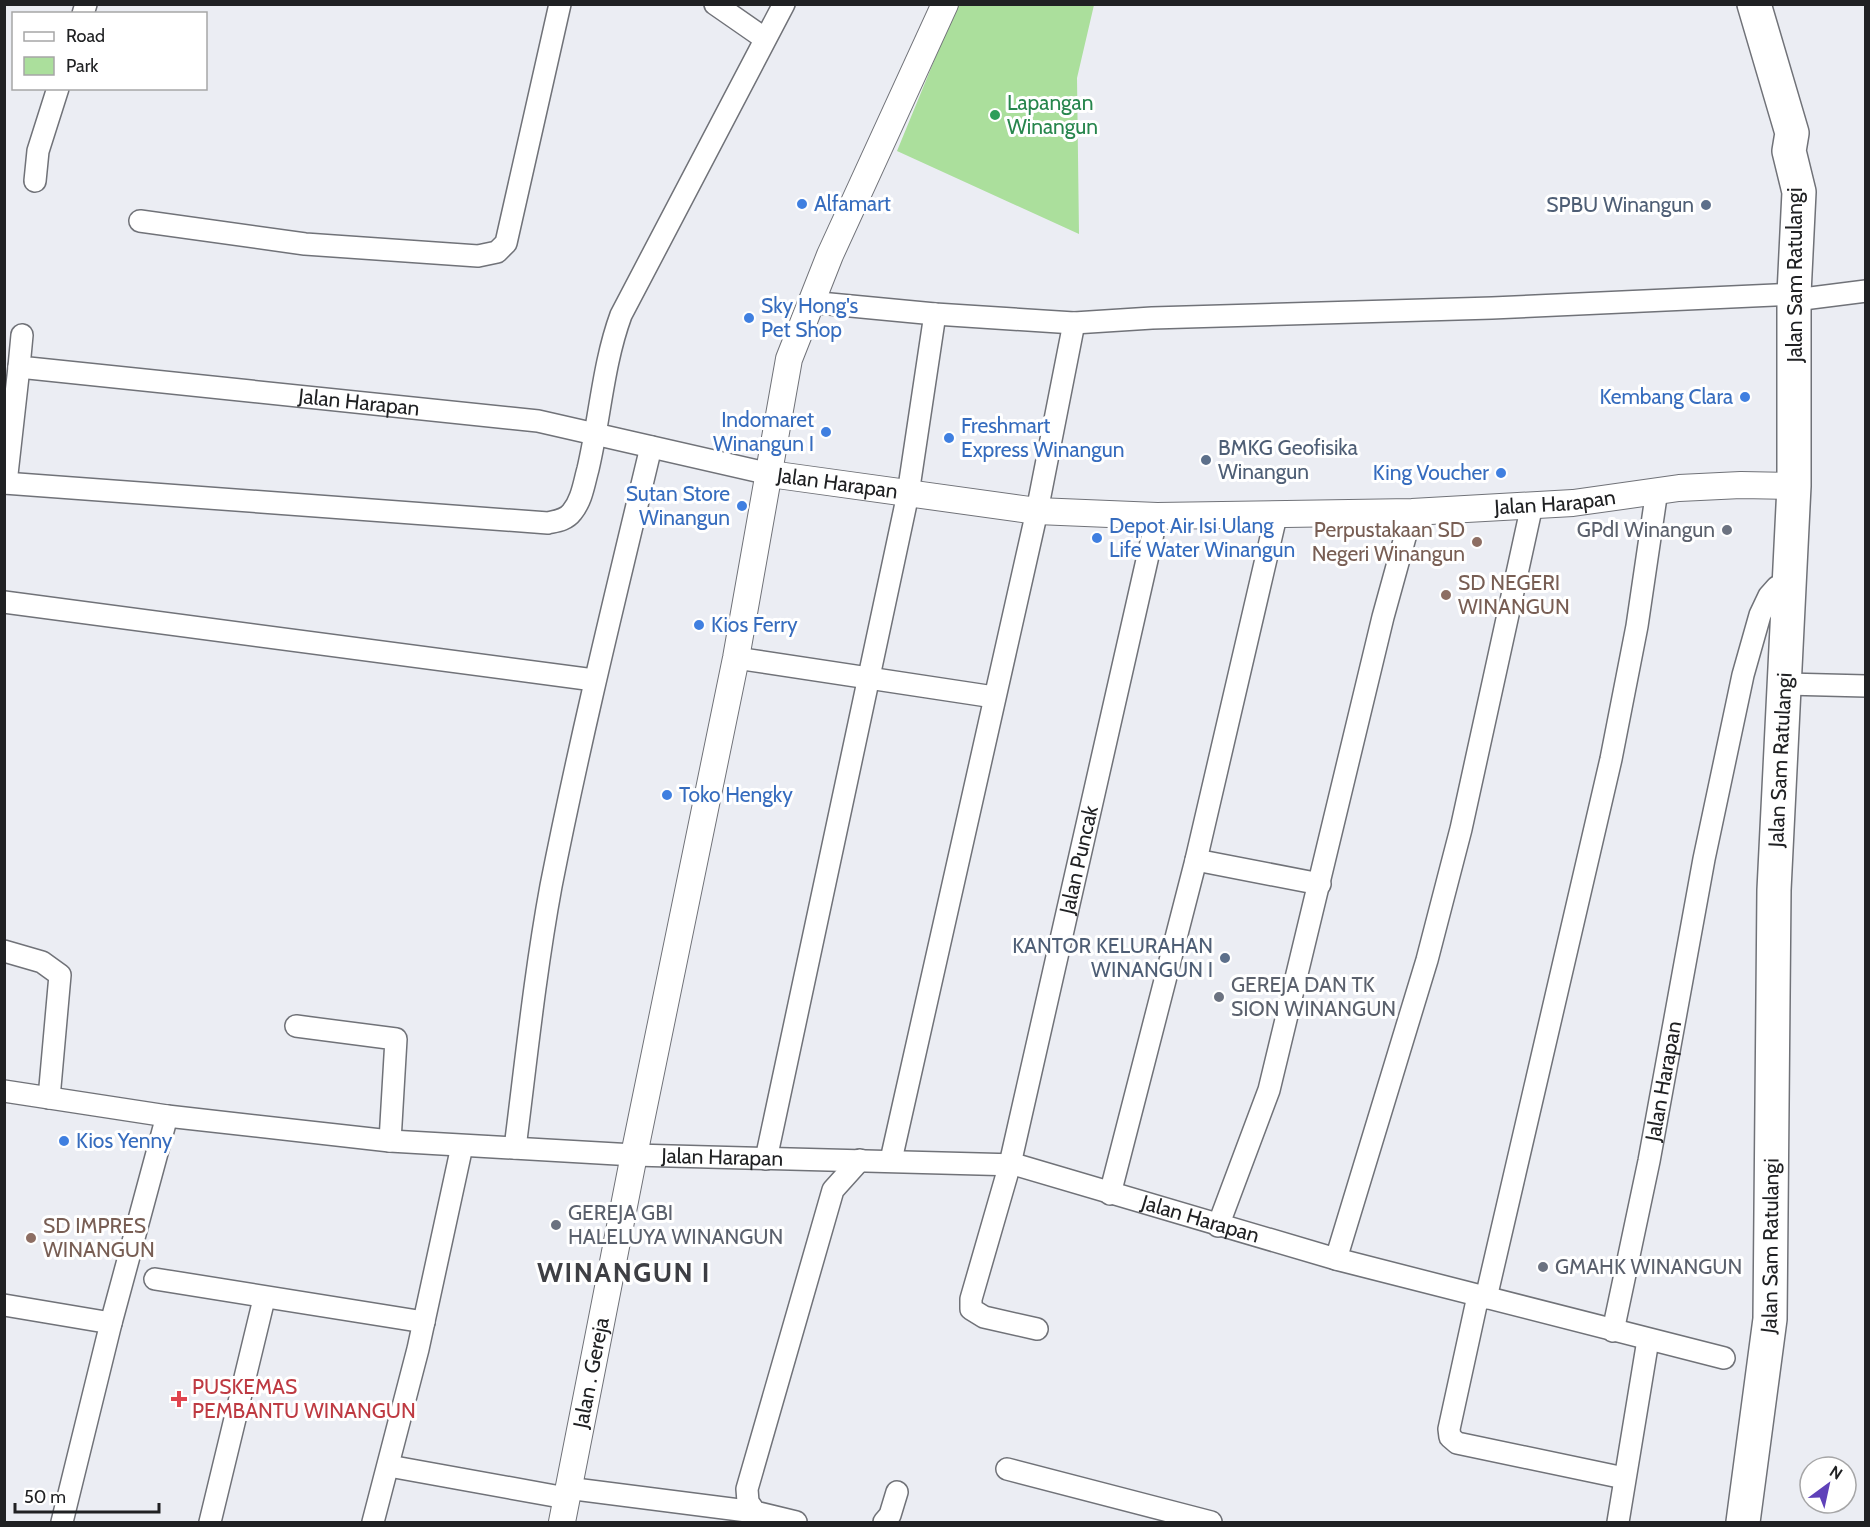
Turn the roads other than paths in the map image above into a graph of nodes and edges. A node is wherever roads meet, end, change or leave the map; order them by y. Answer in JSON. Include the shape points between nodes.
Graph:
{"nodes":[{"id":1,"x":560,"y":4,"type":"edge"},
{"id":2,"x":715,"y":4,"type":"edge"},
{"id":3,"x":784,"y":4,"type":"edge"},
{"id":4,"x":945,"y":4,"type":"edge"},
{"id":5,"x":1754,"y":4,"type":"edge"},
{"id":6,"x":764,"y":38,"type":"junction"},
{"id":7,"x":57,"y":90,"type":"edge"},
{"id":8,"x":35,"y":181,"type":"dead end"},
{"id":9,"x":140,"y":221,"type":"dead end"},
{"id":10,"x":1866,"y":291,"type":"edge"},
{"id":11,"x":1794,"y":297,"type":"junction"},
{"id":12,"x":809,"y":302,"type":"junction"},
{"id":13,"x":935,"y":314,"type":"junction"},
{"id":14,"x":1074,"y":323,"type":"junction"},
{"id":15,"x":22,"y":335,"type":"dead end"},
{"id":16,"x":19,"y":367,"type":"junction"},
{"id":17,"x":596,"y":434,"type":"junction"},
{"id":18,"x":651,"y":447,"type":"junction"},
{"id":19,"x":770,"y":474,"type":"junction"},
{"id":20,"x":5,"y":483,"type":"edge"},
{"id":21,"x":1794,"y":486,"type":"junction"},
{"id":22,"x":1657,"y":490,"type":"junction"},
{"id":23,"x":908,"y":494,"type":"junction"},
{"id":24,"x":1532,"y":505,"type":"junction"},
{"id":25,"x":1037,"y":511,"type":"junction"},
{"id":26,"x":1412,"y":512,"type":"junction"},
{"id":27,"x":1157,"y":516,"type":"junction"},
{"id":28,"x":1276,"y":516,"type":"junction"},
{"id":29,"x":1790,"y":582,"type":"junction"},
{"id":30,"x":4,"y":602,"type":"edge"},
{"id":31,"x":736,"y":658,"type":"junction"},
{"id":32,"x":868,"y":679,"type":"junction"},
{"id":33,"x":594,"y":680,"type":"junction"},
{"id":34,"x":1786,"y":684,"type":"junction"},
{"id":35,"x":1866,"y":686,"type":"edge"},
{"id":36,"x":994,"y":697,"type":"junction"},
{"id":37,"x":1196,"y":860,"type":"junction"},
{"id":38,"x":1320,"y":884,"type":"junction"},
{"id":39,"x":4,"y":951,"type":"edge"},
{"id":40,"x":296,"y":1026,"type":"dead end"},
{"id":41,"x":4,"y":1090,"type":"edge"},
{"id":42,"x":49,"y":1098,"type":"junction"},
{"id":43,"x":167,"y":1116,"type":"junction"},
{"id":44,"x":390,"y":1141,"type":"junction"},
{"id":45,"x":462,"y":1146,"type":"junction"},
{"id":46,"x":515,"y":1148,"type":"junction"},
{"id":47,"x":634,"y":1155,"type":"junction"},
{"id":48,"x":766,"y":1159,"type":"junction"},
{"id":49,"x":818,"y":1160,"type":"junction"},
{"id":50,"x":860,"y":1160,"type":"junction"},
{"id":51,"x":891,"y":1160,"type":"junction"},
{"id":52,"x":1010,"y":1164,"type":"junction"},
{"id":53,"x":833,"y":1190,"type":"junction"},
{"id":54,"x":1110,"y":1194,"type":"junction"},
{"id":55,"x":1218,"y":1226,"type":"junction"},
{"id":56,"x":1336,"y":1259,"type":"junction"},
{"id":57,"x":155,"y":1279,"type":"dead end"},
{"id":58,"x":1482,"y":1297,"type":"junction"},
{"id":59,"x":264,"y":1299,"type":"junction"},
{"id":60,"x":4,"y":1305,"type":"edge"},
{"id":61,"x":424,"y":1322,"type":"junction"},
{"id":62,"x":111,"y":1323,"type":"junction"},
{"id":63,"x":1037,"y":1329,"type":"dead end"},
{"id":64,"x":1613,"y":1331,"type":"junction"},
{"id":65,"x":1648,"y":1340,"type":"junction"},
{"id":66,"x":1724,"y":1358,"type":"dead end"},
{"id":67,"x":389,"y":1466,"type":"junction"},
{"id":68,"x":1007,"y":1470,"type":"dead end"},
{"id":69,"x":1624,"y":1478,"type":"junction"},
{"id":70,"x":897,"y":1492,"type":"dead end"},
{"id":71,"x":565,"y":1503,"type":"edge"},
{"id":72,"x":754,"y":1512,"type":"junction"},
{"id":73,"x":888,"y":1520,"type":"edge"},
{"id":74,"x":62,"y":1522,"type":"edge"},
{"id":75,"x":210,"y":1522,"type":"edge"},
{"id":76,"x":374,"y":1522,"type":"edge"},
{"id":77,"x":796,"y":1522,"type":"edge"},
{"id":78,"x":1211,"y":1522,"type":"edge"},
{"id":79,"x":1618,"y":1522,"type":"edge"},
{"id":80,"x":1743,"y":1522,"type":"edge"}],
"edges":[{"from":1,"to":9,"type":"street","via":[[506,243],[497,252],[471,255],[305,244]]},
{"from":2,"to":6,"type":"street"},
{"from":3,"to":6,"type":"street"},
{"from":4,"to":12,"type":"street","name":"Jalan . Gereja"},
{"from":5,"to":11,"type":"highway","name":"Jalan Sam Ratulangi","via":[[1792,133],[1789,151],[1799,192]]},
{"from":6,"to":17,"type":"street","via":[[621,315],[609,356]]},
{"from":7,"to":8,"type":"street","via":[[38,151]]},
{"from":10,"to":11,"type":"street"},
{"from":11,"to":14,"type":"street"},
{"from":11,"to":21,"type":"highway","name":"Jalan Sam Ratulangi"},
{"from":12,"to":13,"type":"street"},
{"from":12,"to":19,"type":"street","name":"Jalan . Gereja","via":[[785,373]]},
{"from":13,"to":14,"type":"street"},
{"from":13,"to":23,"type":"street"},
{"from":14,"to":25,"type":"street"},
{"from":15,"to":16,"type":"street"},
{"from":16,"to":17,"type":"street","name":"Jalan Harapan","via":[[497,416]]},
{"from":16,"to":20,"type":"street"},
{"from":17,"to":18,"type":"street","name":"Jalan Harapan"},
{"from":17,"to":20,"type":"street","via":[[582,493],[573,511],[564,519],[548,523]]},
{"from":18,"to":19,"type":"street","name":"Jalan Harapan"},
{"from":18,"to":33,"type":"street"},
{"from":19,"to":23,"type":"street","name":"Jalan Harapan"},
{"from":19,"to":31,"type":"street","name":"Jalan . Gereja"},
{"from":21,"to":22,"type":"street","name":"Jalan Harapan"},
{"from":21,"to":29,"type":"highway","name":"Jalan Sam Ratulangi"},
{"from":22,"to":24,"type":"street","name":"Jalan Harapan"},
{"from":22,"to":58,"type":"street","via":[[1637,626],[1611,759]]},
{"from":23,"to":25,"type":"street","name":"Jalan Harapan"},
{"from":23,"to":32,"type":"street"},
{"from":24,"to":26,"type":"street","name":"Jalan Harapan"},
{"from":24,"to":56,"type":"street","via":[[1418,994]]},
{"from":25,"to":27,"type":"street","name":"Jalan Harapan"},
{"from":25,"to":36,"type":"street"},
{"from":26,"to":28,"type":"street","name":"Jalan Harapan"},
{"from":26,"to":38,"type":"street"},
{"from":27,"to":28,"type":"street","name":"Jalan Harapan"},
{"from":27,"to":52,"type":"street","name":"Jalan Puncak"},
{"from":28,"to":37,"type":"street"},
{"from":29,"to":34,"type":"highway","name":"Jalan Sam Ratulangi"},
{"from":29,"to":64,"type":"street","name":"Jalan Harapan","via":[[1777,586],[1769,596],[1743,675]]},
{"from":30,"to":33,"type":"street"},
{"from":31,"to":32,"type":"street"},
{"from":31,"to":47,"type":"street","name":"Jalan . Gereja"},
{"from":32,"to":36,"type":"street"},
{"from":32,"to":48,"type":"street"},
{"from":33,"to":46,"type":"street","via":[[543,934]]},
{"from":34,"to":35,"type":"street"},
{"from":34,"to":80,"type":"highway","name":"Jalan Sam Ratulangi","via":[[1774,890],[1770,1319]]},
{"from":36,"to":51,"type":"street"},
{"from":37,"to":38,"type":"street"},
{"from":37,"to":54,"type":"street"},
{"from":38,"to":55,"type":"street","via":[[1269,1090]]},
{"from":39,"to":42,"type":"street","via":[[42,962],[60,975]]},
{"from":40,"to":44,"type":"street","via":[[392,1037],[398,1041]]},
{"from":41,"to":42,"type":"street","name":"Jalan Harapan"},
{"from":42,"to":43,"type":"street","name":"Jalan Harapan"},
{"from":43,"to":44,"type":"street","name":"Jalan Harapan"},
{"from":43,"to":62,"type":"street"},
{"from":44,"to":45,"type":"street","name":"Jalan Harapan"},
{"from":45,"to":46,"type":"street","name":"Jalan Harapan"},
{"from":45,"to":61,"type":"street"},
{"from":46,"to":47,"type":"street","name":"Jalan Harapan"},
{"from":47,"to":48,"type":"street","name":"Jalan Harapan"},
{"from":47,"to":71,"type":"street","name":"Jalan . Gereja"},
{"from":48,"to":49,"type":"street","name":"Jalan Harapan"},
{"from":49,"to":50,"type":"street","name":"Jalan Harapan"},
{"from":49,"to":53,"type":"street"},
{"from":50,"to":51,"type":"street","name":"Jalan Harapan"},
{"from":50,"to":53,"type":"street"},
{"from":51,"to":52,"type":"street","name":"Jalan Harapan"},
{"from":52,"to":54,"type":"street","name":"Jalan Harapan"},
{"from":52,"to":63,"type":"street","name":"Jalan Puncak","via":[[970,1305],[971,1310],[984,1317]]},
{"from":53,"to":72,"type":"street","via":[[748,1480],[748,1502]]},
{"from":54,"to":55,"type":"street","name":"Jalan Harapan"},
{"from":55,"to":56,"type":"street","name":"Jalan Harapan"},
{"from":56,"to":58,"type":"street","name":"Jalan Harapan"},
{"from":57,"to":59,"type":"street"},
{"from":58,"to":64,"type":"street","name":"Jalan Harapan"},
{"from":58,"to":69,"type":"street","via":[[1450,1437],[1457,1443]]},
{"from":59,"to":61,"type":"street"},
{"from":59,"to":75,"type":"street"},
{"from":60,"to":62,"type":"street"},
{"from":61,"to":67,"type":"street"},
{"from":62,"to":74,"type":"street"},
{"from":64,"to":65,"type":"street"},
{"from":65,"to":66,"type":"street"},
{"from":65,"to":69,"type":"street"},
{"from":67,"to":71,"type":"street"},
{"from":67,"to":76,"type":"street"},
{"from":68,"to":78,"type":"street"},
{"from":69,"to":79,"type":"street"},
{"from":70,"to":73,"type":"street"},
{"from":71,"to":72,"type":"street"},
{"from":72,"to":77,"type":"street"}]}
